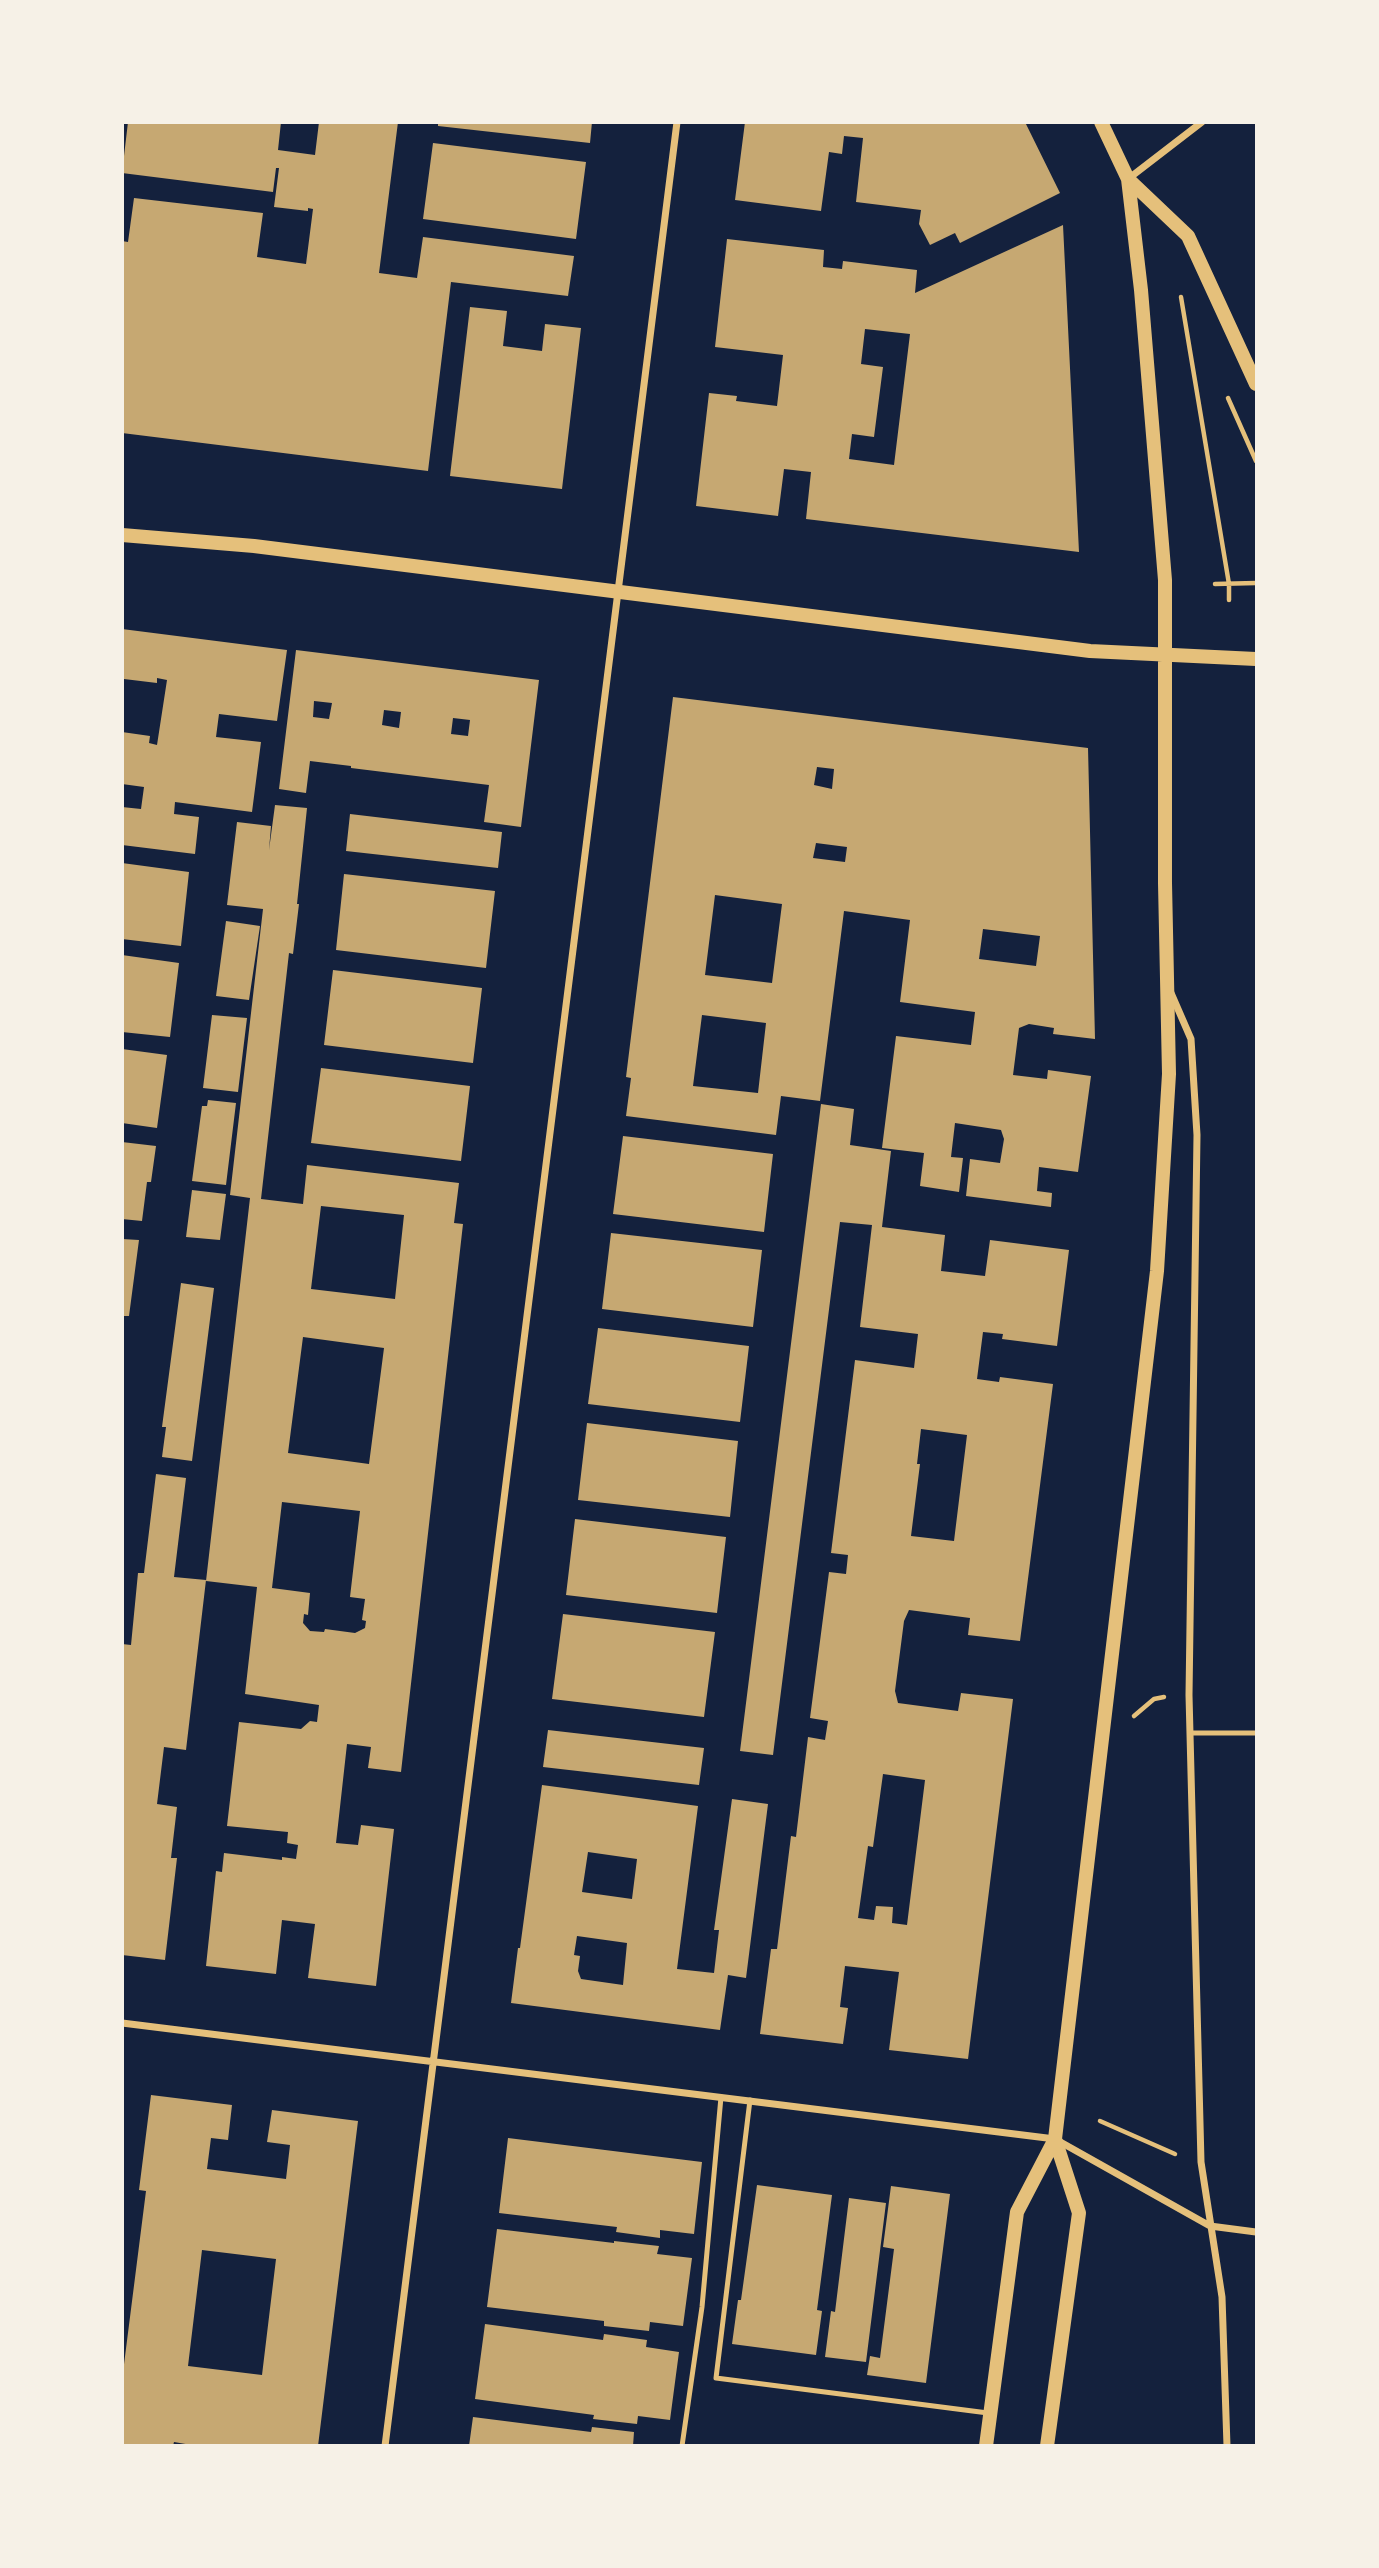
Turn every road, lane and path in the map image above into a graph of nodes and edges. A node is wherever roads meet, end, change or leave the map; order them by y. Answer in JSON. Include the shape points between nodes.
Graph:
{"nodes":[{"id":1,"x":677,"y":122,"type":"edge"},
{"id":2,"x":1101,"y":122,"type":"edge"},
{"id":3,"x":1202,"y":122,"type":"edge"},
{"id":4,"x":1128,"y":179,"type":"junction"},
{"id":5,"x":1181,"y":296,"type":"dead end"},
{"id":6,"x":1256,"y":384,"type":"edge"},
{"id":7,"x":122,"y":535,"type":"edge"},
{"id":8,"x":1256,"y":583,"type":"edge"},
{"id":9,"x":1215,"y":584,"type":"dead end"},
{"id":10,"x":1229,"y":584,"type":"junction"},
{"id":11,"x":617,"y":592,"type":"junction"},
{"id":12,"x":1229,"y":600,"type":"dead end"},
{"id":13,"x":1164,"y":656,"type":"junction"},
{"id":14,"x":1256,"y":659,"type":"edge"},
{"id":15,"x":1169,"y":988,"type":"junction"},
{"id":16,"x":1189,"y":1695,"type":"junction"},
{"id":17,"x":1129,"y":1724,"type":"dead end"},
{"id":18,"x":1190,"y":1733,"type":"junction"},
{"id":19,"x":1256,"y":1733,"type":"edge"},
{"id":20,"x":122,"y":2023,"type":"edge"},
{"id":21,"x":433,"y":2061,"type":"junction"},
{"id":22,"x":721,"y":2097,"type":"junction"},
{"id":23,"x":750,"y":2101,"type":"junction"},
{"id":24,"x":1100,"y":2121,"type":"dead end"},
{"id":25,"x":1055,"y":2139,"type":"junction"},
{"id":26,"x":1176,"y":2154,"type":"dead end"},
{"id":27,"x":1210,"y":2225,"type":"junction"},
{"id":28,"x":1256,"y":2232,"type":"edge"},
{"id":29,"x":991,"y":2413,"type":"junction"},
{"id":30,"x":385,"y":2445,"type":"edge"},
{"id":31,"x":682,"y":2445,"type":"edge"},
{"id":32,"x":986,"y":2445,"type":"edge"},
{"id":33,"x":1047,"y":2445,"type":"edge"},
{"id":34,"x":1227,"y":2445,"type":"edge"}],
"edges":[{"from":1,"to":11,"type":"street"},
{"from":2,"to":4,"type":"main road"},
{"from":3,"to":4,"type":"street"},
{"from":4,"to":6,"type":"main road","via":[[1188,236]]},
{"from":4,"to":13,"type":"main road","via":[[1165,580]]},
{"from":5,"to":10,"type":"path"},
{"from":7,"to":11,"type":"main road","via":[[254,546]]},
{"from":8,"to":10,"type":"path"},
{"from":9,"to":10,"type":"path"},
{"from":10,"to":12,"type":"path"},
{"from":11,"to":13,"type":"main road","via":[[1090,651]]},
{"from":11,"to":21,"type":"street"},
{"from":13,"to":14,"type":"main road"},
{"from":13,"to":15,"type":"main road"},
{"from":15,"to":16,"type":"street","via":[[1191,1039],[1197,1135]]},
{"from":15,"to":25,"type":"main road","via":[[1169,1074],[1157,1271]]},
{"from":16,"to":17,"type":"path","via":[[1154,1699],[1136,1712]]},
{"from":16,"to":18,"type":"street"},
{"from":18,"to":19,"type":"lane"},
{"from":18,"to":27,"type":"street","via":[[1201,2162]]},
{"from":20,"to":21,"type":"street"},
{"from":21,"to":22,"type":"street"},
{"from":21,"to":30,"type":"street"},
{"from":22,"to":23,"type":"street"},
{"from":22,"to":31,"type":"lane","via":[[702,2307]]},
{"from":23,"to":25,"type":"street"},
{"from":23,"to":29,"type":"lane","via":[[716,2378]]},
{"from":24,"to":26,"type":"path"},
{"from":25,"to":27,"type":"street"},
{"from":25,"to":29,"type":"main road","via":[[1017,2212]]},
{"from":25,"to":33,"type":"main road","via":[[1079,2213]]},
{"from":27,"to":28,"type":"street"},
{"from":27,"to":34,"type":"street","via":[[1222,2297]]},
{"from":29,"to":32,"type":"main road"}]}
